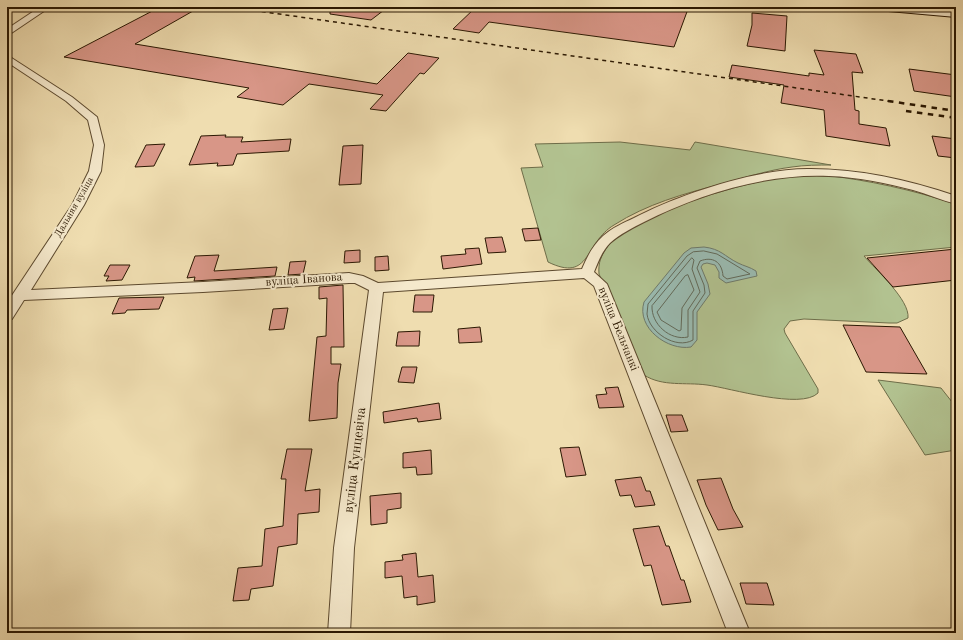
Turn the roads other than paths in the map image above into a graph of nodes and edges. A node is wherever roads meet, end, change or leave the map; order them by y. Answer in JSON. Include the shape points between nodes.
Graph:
{"nodes":[{"id":1,"x":46,"y":7,"type":"edge"},
{"id":2,"x":877,"y":7,"type":"edge"},
{"id":3,"x":956,"y":14,"type":"edge"},
{"id":4,"x":7,"y":33,"type":"edge"},
{"id":5,"x":7,"y":58,"type":"edge"},
{"id":6,"x":956,"y":200,"type":"edge"},
{"id":7,"x":587,"y":273,"type":"junction"},
{"id":8,"x":376,"y":288,"type":"junction"},
{"id":9,"x":19,"y":295,"type":"junction"},
{"id":10,"x":7,"y":316,"type":"edge"},
{"id":11,"x":339,"y":633,"type":"edge"},
{"id":12,"x":740,"y":633,"type":"edge"}],
"edges":[{"from":1,"to":4,"type":"street"},
{"from":2,"to":3,"type":"street"},
{"from":5,"to":9,"type":"street","name":"Дальняя вуліца","via":[[69,99],[94,119],[99,145],[95,171],[78,205]]},
{"from":6,"to":7,"type":"street","via":[[864,177],[823,172],[790,173],[759,179],[675,202],[649,214],[614,234],[599,248]]},
{"from":7,"to":8,"type":"street"},
{"from":7,"to":12,"type":"street","name":"вуліца Бельчанкі","via":[[600,284]]},
{"from":8,"to":9,"type":"street","name":"вуліца Іванова","via":[[358,279],[349,278]]},
{"from":8,"to":11,"type":"street","name":"вуліца Кунцевіча","via":[[344,548]]},
{"from":9,"to":10,"type":"street","name":"Дальняя вуліца"}]}
